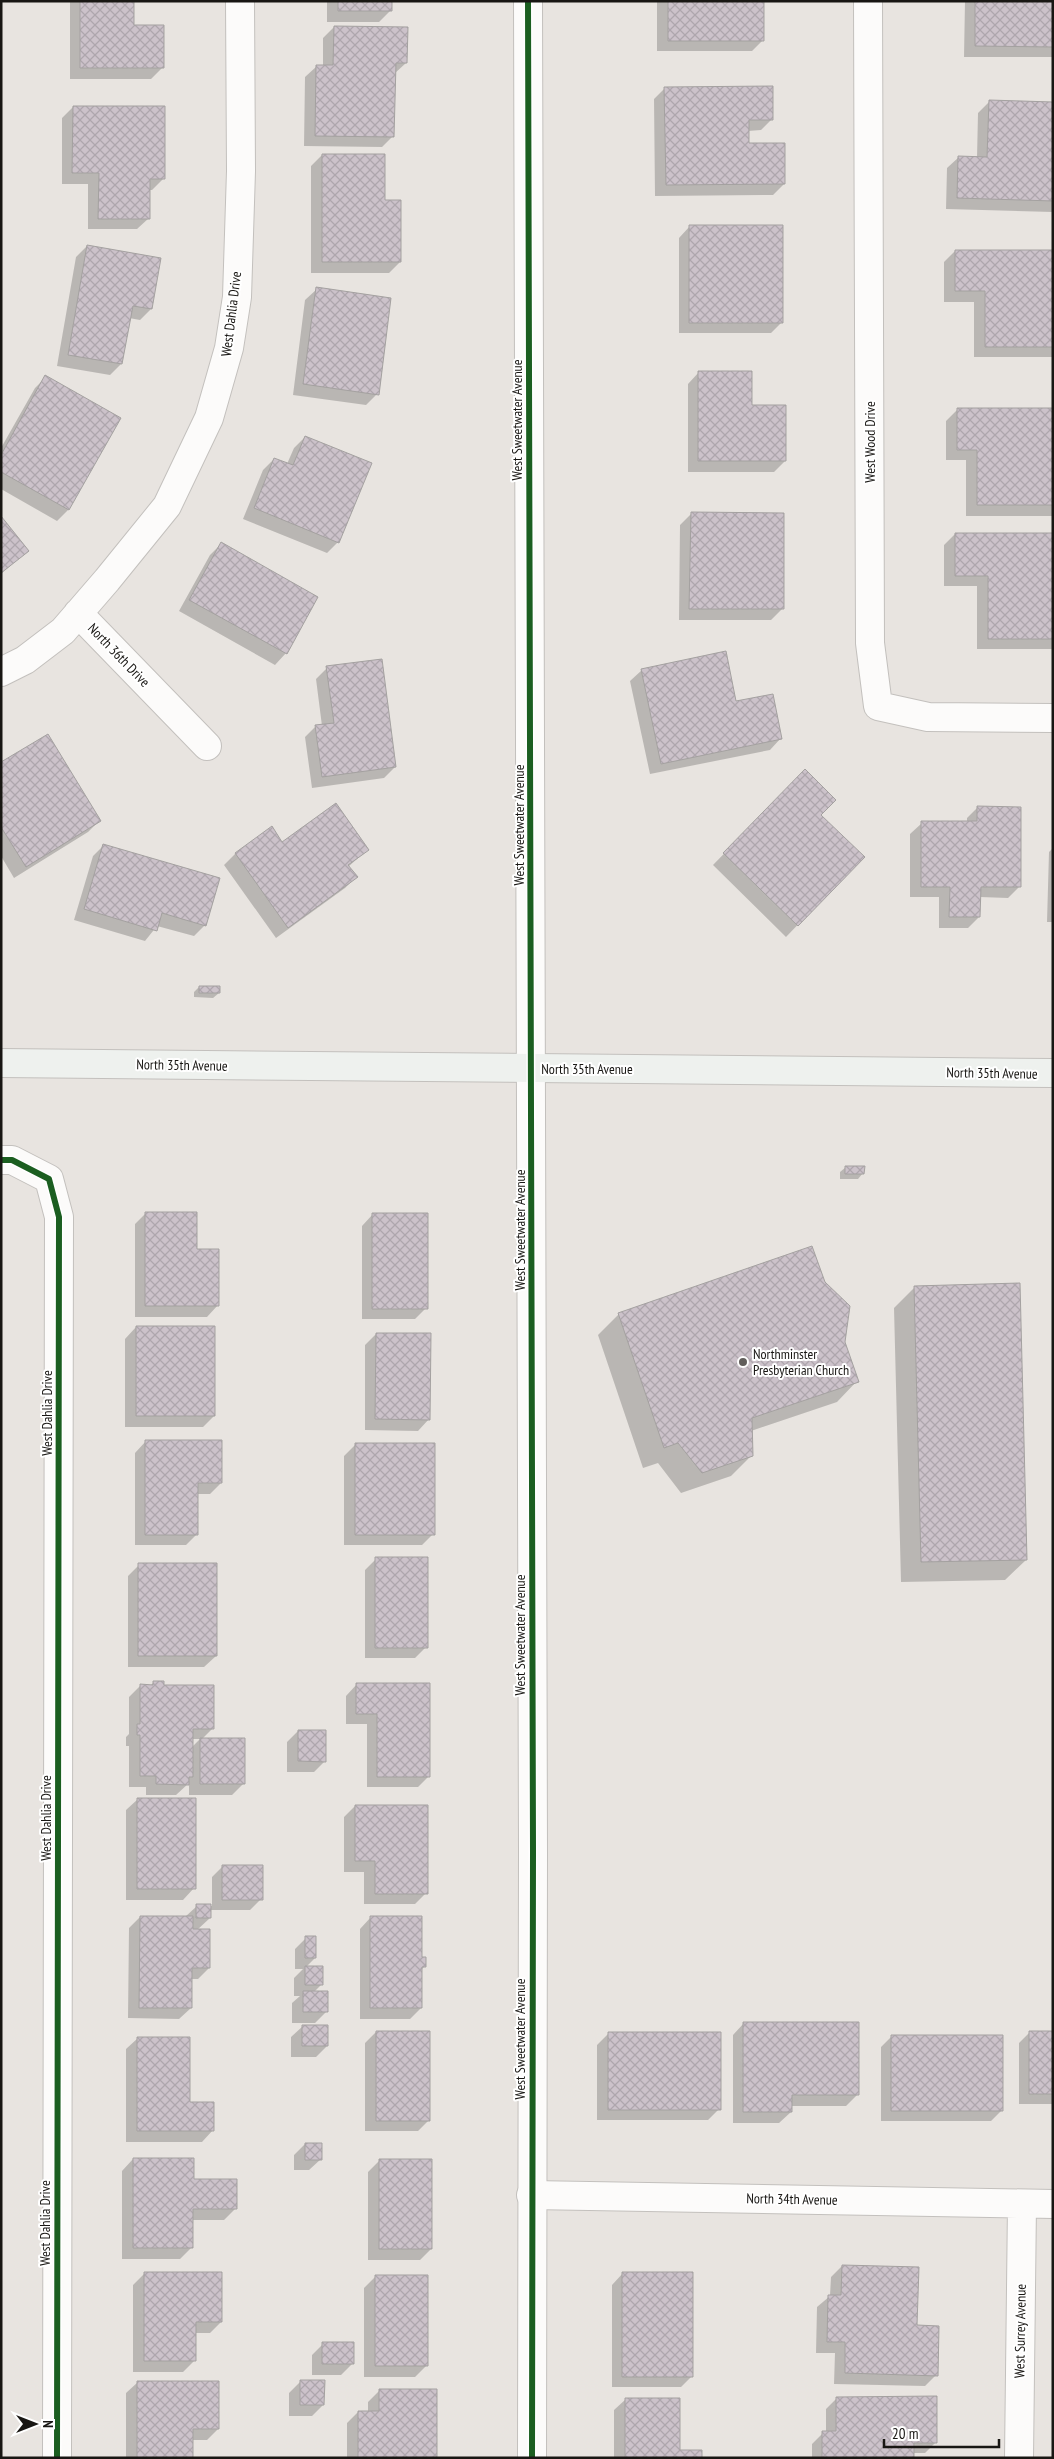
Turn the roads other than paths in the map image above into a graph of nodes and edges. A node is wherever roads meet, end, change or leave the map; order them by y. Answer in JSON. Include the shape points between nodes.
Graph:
{"nodes":[{"id":1,"x":240,"y":1,"type":"edge"},
{"id":2,"x":528,"y":1,"type":"edge"},
{"id":3,"x":868,"y":1,"type":"edge"},
{"id":4,"x":78,"y":613,"type":"junction"},
{"id":5,"x":1,"y":672,"type":"edge"},
{"id":6,"x":1053,"y":718,"type":"edge"},
{"id":7,"x":207,"y":746,"type":"dead end"},
{"id":8,"x":1,"y":1063,"type":"edge"},
{"id":9,"x":532,"y":1069,"type":"junction"},
{"id":10,"x":1053,"y":1073,"type":"edge"},
{"id":11,"x":1,"y":1160,"type":"edge"},
{"id":12,"x":531,"y":2195,"type":"junction"},
{"id":13,"x":1022,"y":2204,"type":"junction"},
{"id":14,"x":1053,"y":2204,"type":"edge"},
{"id":15,"x":57,"y":2458,"type":"edge"},
{"id":16,"x":532,"y":2458,"type":"edge"},
{"id":17,"x":1019,"y":2458,"type":"edge"}],
"edges":[{"from":1,"to":4,"type":"street","name":"West Dahlia Drive","via":[[241,171],[236,296],[230,348],[209,418],[167,506]]},
{"from":2,"to":9,"type":"street","name":"West Sweetwater Avenue"},
{"from":3,"to":6,"type":"street","name":"West Wood Drive","via":[[870,644],[878,706],[928,717]]},
{"from":4,"to":5,"type":"street","name":"North 36th Drive","via":[[63,631],[33,654]]},
{"from":4,"to":7,"type":"street","name":"North 36th Drive"},
{"from":8,"to":9,"type":"main road","name":"North 35th Avenue"},
{"from":9,"to":10,"type":"main road","name":"North 35th Avenue"},
{"from":9,"to":12,"type":"street","name":"West Sweetwater Avenue"},
{"from":11,"to":15,"type":"street","name":"West Dahlia Drive","via":[[12,1160],[49,1179],[60,1217]]},
{"from":12,"to":13,"type":"street","name":"North 34th Avenue"},
{"from":12,"to":16,"type":"street","name":"West Sweetwater Avenue"},
{"from":13,"to":14,"type":"street","name":"North 34th Avenue"},
{"from":13,"to":17,"type":"street","name":"West Surrey Avenue"}]}
